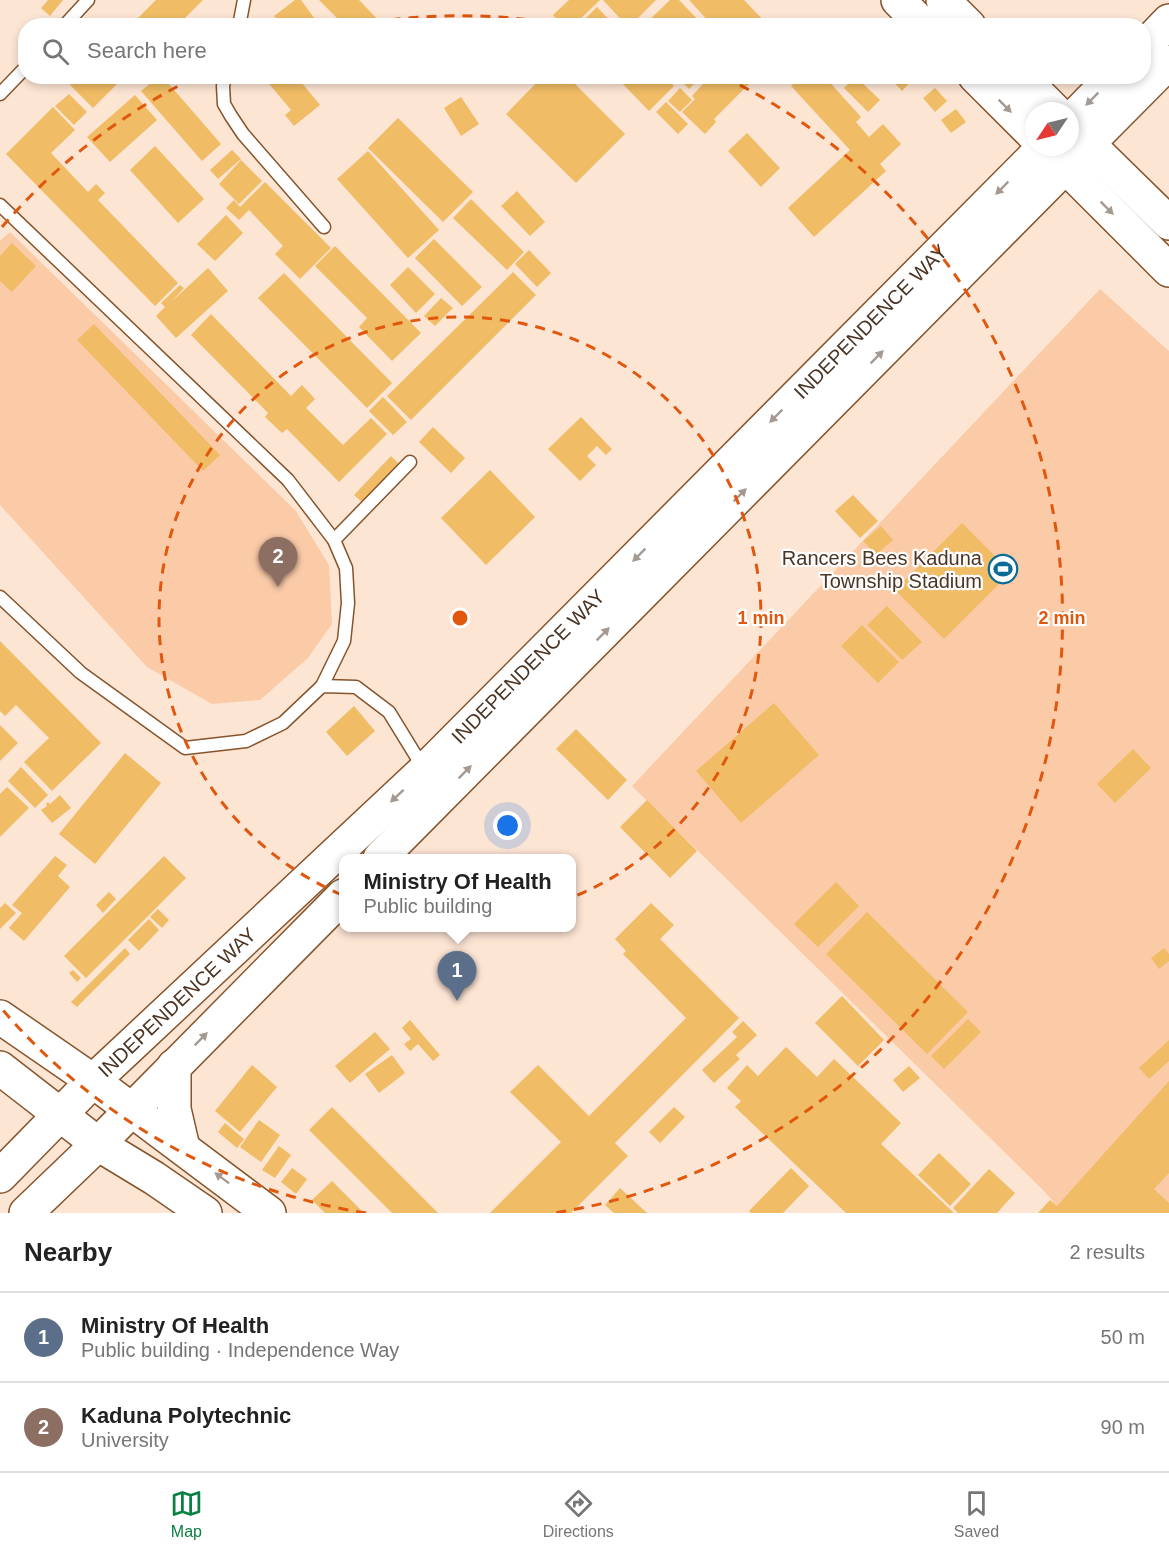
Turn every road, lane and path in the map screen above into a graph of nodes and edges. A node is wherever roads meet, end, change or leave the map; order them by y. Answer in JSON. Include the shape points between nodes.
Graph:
{"nodes":[{"id":1,"x":88,"y":0,"type":"edge"},
{"id":2,"x":244,"y":0,"type":"edge"},
{"id":3,"x":898,"y":0,"type":"edge"},
{"id":4,"x":943,"y":0,"type":"edge"},
{"id":5,"x":71,"y":18,"type":"edge"},
{"id":6,"x":241,"y":18,"type":"edge"},
{"id":7,"x":916,"y":18,"type":"edge"},
{"id":8,"x":961,"y":18,"type":"edge"},
{"id":9,"x":1169,"y":21,"type":"edge"},
{"id":10,"x":1151,"y":39,"type":"edge"},
{"id":11,"x":1169,"y":62,"type":"edge"},
{"id":12,"x":18,"y":75,"type":"edge"},
{"id":13,"x":1151,"y":75,"type":"edge"},
{"id":14,"x":223,"y":84,"type":"edge"},
{"id":15,"x":983,"y":84,"type":"edge"},
{"id":16,"x":1028,"y":84,"type":"edge"},
{"id":17,"x":1108,"y":84,"type":"edge"},
{"id":18,"x":1139,"y":84,"type":"edge"},
{"id":19,"x":0,"y":94,"type":"edge"},
{"id":20,"x":1046,"y":102,"type":"edge"},
{"id":21,"x":1025,"y":126,"type":"edge"},
{"id":22,"x":1079,"y":126,"type":"edge"},
{"id":23,"x":1079,"y":128,"type":"edge"},
{"id":24,"x":1079,"y":133,"type":"edge"},
{"id":25,"x":1049,"y":156,"type":"edge"},
{"id":26,"x":1049,"y":156,"type":"edge"},
{"id":27,"x":1055,"y":156,"type":"edge"},
{"id":28,"x":0,"y":205,"type":"edge"},
{"id":29,"x":1169,"y":223,"type":"edge"},
{"id":30,"x":324,"y":226,"type":"dead end"},
{"id":31,"x":1169,"y":270,"type":"edge"},
{"id":32,"x":410,"y":462,"type":"dead end"},
{"id":33,"x":334,"y":540,"type":"junction"},
{"id":34,"x":0,"y":597,"type":"edge"},
{"id":35,"x":322,"y":686,"type":"junction"},
{"id":36,"x":425,"y":770,"type":"junction"},
{"id":37,"x":384,"y":854,"type":"edge"},
{"id":38,"x":339,"y":900,"type":"edge"},
{"id":39,"x":0,"y":1017,"type":"edge"},
{"id":40,"x":138,"y":1040,"type":"junction"},
{"id":41,"x":53,"y":1053,"type":"junction"},
{"id":42,"x":174,"y":1066,"type":"junction"},
{"id":43,"x":4,"y":1071,"type":"edge"},
{"id":44,"x":93,"y":1081,"type":"junction"},
{"id":45,"x":131,"y":1110,"type":"junction"},
{"id":46,"x":61,"y":1115,"type":"junction"},
{"id":47,"x":99,"y":1144,"type":"junction"},
{"id":48,"x":183,"y":1148,"type":"junction"},
{"id":49,"x":9,"y":1167,"type":"edge"},
{"id":50,"x":154,"y":1178,"type":"junction"},
{"id":51,"x":50,"y":1190,"type":"junction"},
{"id":52,"x":26,"y":1213,"type":"edge"},
{"id":53,"x":205,"y":1213,"type":"edge"},
{"id":54,"x":269,"y":1213,"type":"edge"}],
"edges":[{"from":1,"to":5,"type":"lane"},
{"from":2,"to":6,"type":"lane"},
{"from":3,"to":7,"type":"main road"},
{"from":4,"to":8,"type":"main road"},
{"from":9,"to":10,"type":"main road"},
{"from":11,"to":13,"type":"main road","name":"INDEPENDENCE WAY"},
{"from":12,"to":19,"type":"lane"},
{"from":14,"to":30,"type":"lane","via":[[224,104],[243,134]]},
{"from":15,"to":21,"type":"main road","one_way":true},
{"from":16,"to":20,"type":"main road"},
{"from":17,"to":22,"type":"main road","name":"INDEPENDENCE WAY","one_way":true},
{"from":18,"to":23,"type":"main road","name":"INDEPENDENCE WAY"},
{"from":24,"to":29,"type":"main road"},
{"from":25,"to":36,"type":"main road","name":"INDEPENDENCE WAY","one_way":true},
{"from":37,"to":26,"type":"main road","name":"INDEPENDENCE WAY","one_way":true},
{"from":27,"to":31,"type":"main road","one_way":true},
{"from":28,"to":33,"type":"lane","via":[[288,480]]},
{"from":32,"to":33,"type":"lane"},
{"from":33,"to":35,"type":"lane","via":[[346,568],[348,603],[344,641]]},
{"from":34,"to":35,"type":"lane","via":[[81,674],[185,748],[246,741],[283,723]]},
{"from":35,"to":36,"type":"lane","via":[[356,687],[389,711]]},
{"from":36,"to":40,"type":"main road","name":"INDEPENDENCE WAY","one_way":true},
{"from":42,"to":38,"type":"main road","name":"INDEPENDENCE WAY","one_way":true},
{"from":39,"to":41,"type":"main road"},
{"from":40,"to":41,"type":"main road","via":[[98,1057]]},
{"from":40,"to":44,"type":"main road","name":"INDEPENDENCE WAY"},
{"from":41,"to":44,"type":"main road"},
{"from":42,"to":45,"type":"main road","name":"INDEPENDENCE WAY"},
{"from":42,"to":48,"type":"main road","via":[[174,1109]]},
{"from":43,"to":46,"type":"main road"},
{"from":43,"to":49,"type":"main road","via":[[26,1108],[28,1134]]},
{"from":44,"to":45,"type":"main road"},
{"from":44,"to":46,"type":"main road","name":"INDEPENDENCE WAY"},
{"from":45,"to":47,"type":"main road","name":"INDEPENDENCE WAY"},
{"from":45,"to":48,"type":"main road"},
{"from":46,"to":47,"type":"main road"},
{"from":46,"to":49,"type":"main road","name":"INDEPENDENCE WAY"},
{"from":47,"to":50,"type":"main road"},
{"from":47,"to":51,"type":"main road","name":"INDEPENDENCE WAY"},
{"from":54,"to":48,"type":"main road","one_way":true},
{"from":50,"to":51,"type":"main road","via":[[125,1173],[91,1176]]},
{"from":50,"to":53,"type":"main road"},
{"from":51,"to":52,"type":"main road","name":"INDEPENDENCE WAY"}]}
